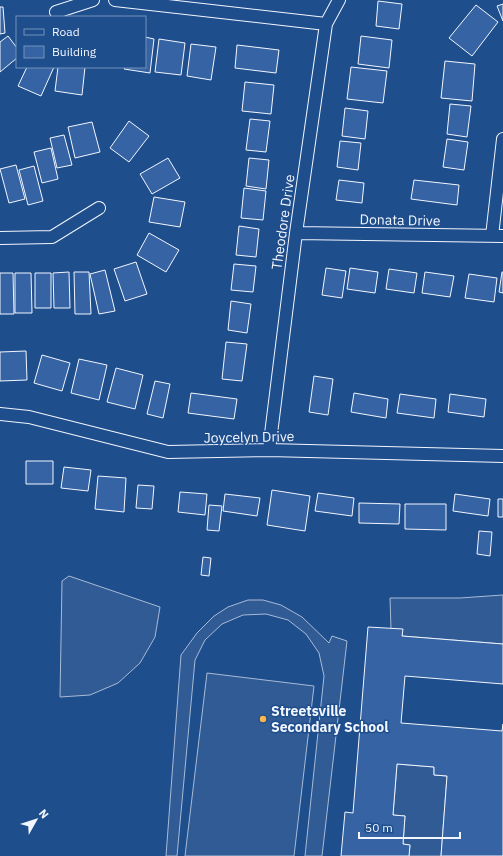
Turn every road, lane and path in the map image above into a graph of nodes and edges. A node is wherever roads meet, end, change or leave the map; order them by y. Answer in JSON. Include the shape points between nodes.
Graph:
{"nodes":[{"id":1,"x":94,"y":0,"type":"edge"},
{"id":2,"x":115,"y":0,"type":"edge"},
{"id":3,"x":339,"y":0,"type":"edge"},
{"id":4,"x":56,"y":12,"type":"dead end"},
{"id":5,"x":326,"y":24,"type":"junction"},
{"id":6,"x":503,"y":139,"type":"edge"},
{"id":7,"x":99,"y":208,"type":"dead end"},
{"id":8,"x":296,"y":233,"type":"junction"},
{"id":9,"x":498,"y":236,"type":"edge"},
{"id":10,"x":0,"y":238,"type":"edge"},
{"id":11,"x":0,"y":414,"type":"edge"},
{"id":12,"x":269,"y":450,"type":"junction"},
{"id":13,"x":503,"y":456,"type":"edge"}],
"edges":[{"from":1,"to":4,"type":"street"},
{"from":2,"to":5,"type":"street"},
{"from":3,"to":5,"type":"street","name":"Theodore Drive"},
{"from":5,"to":8,"type":"street","name":"Theodore Drive"},
{"from":6,"to":9,"type":"street"},
{"from":7,"to":10,"type":"street","via":[[52,237]]},
{"from":8,"to":9,"type":"street","name":"Donata Drive"},
{"from":8,"to":12,"type":"street","name":"Theodore Drive"},
{"from":11,"to":12,"type":"street","name":"Joycelyn Drive","via":[[29,417],[168,452]]},
{"from":12,"to":13,"type":"street","name":"Joycelyn Drive"}]}
